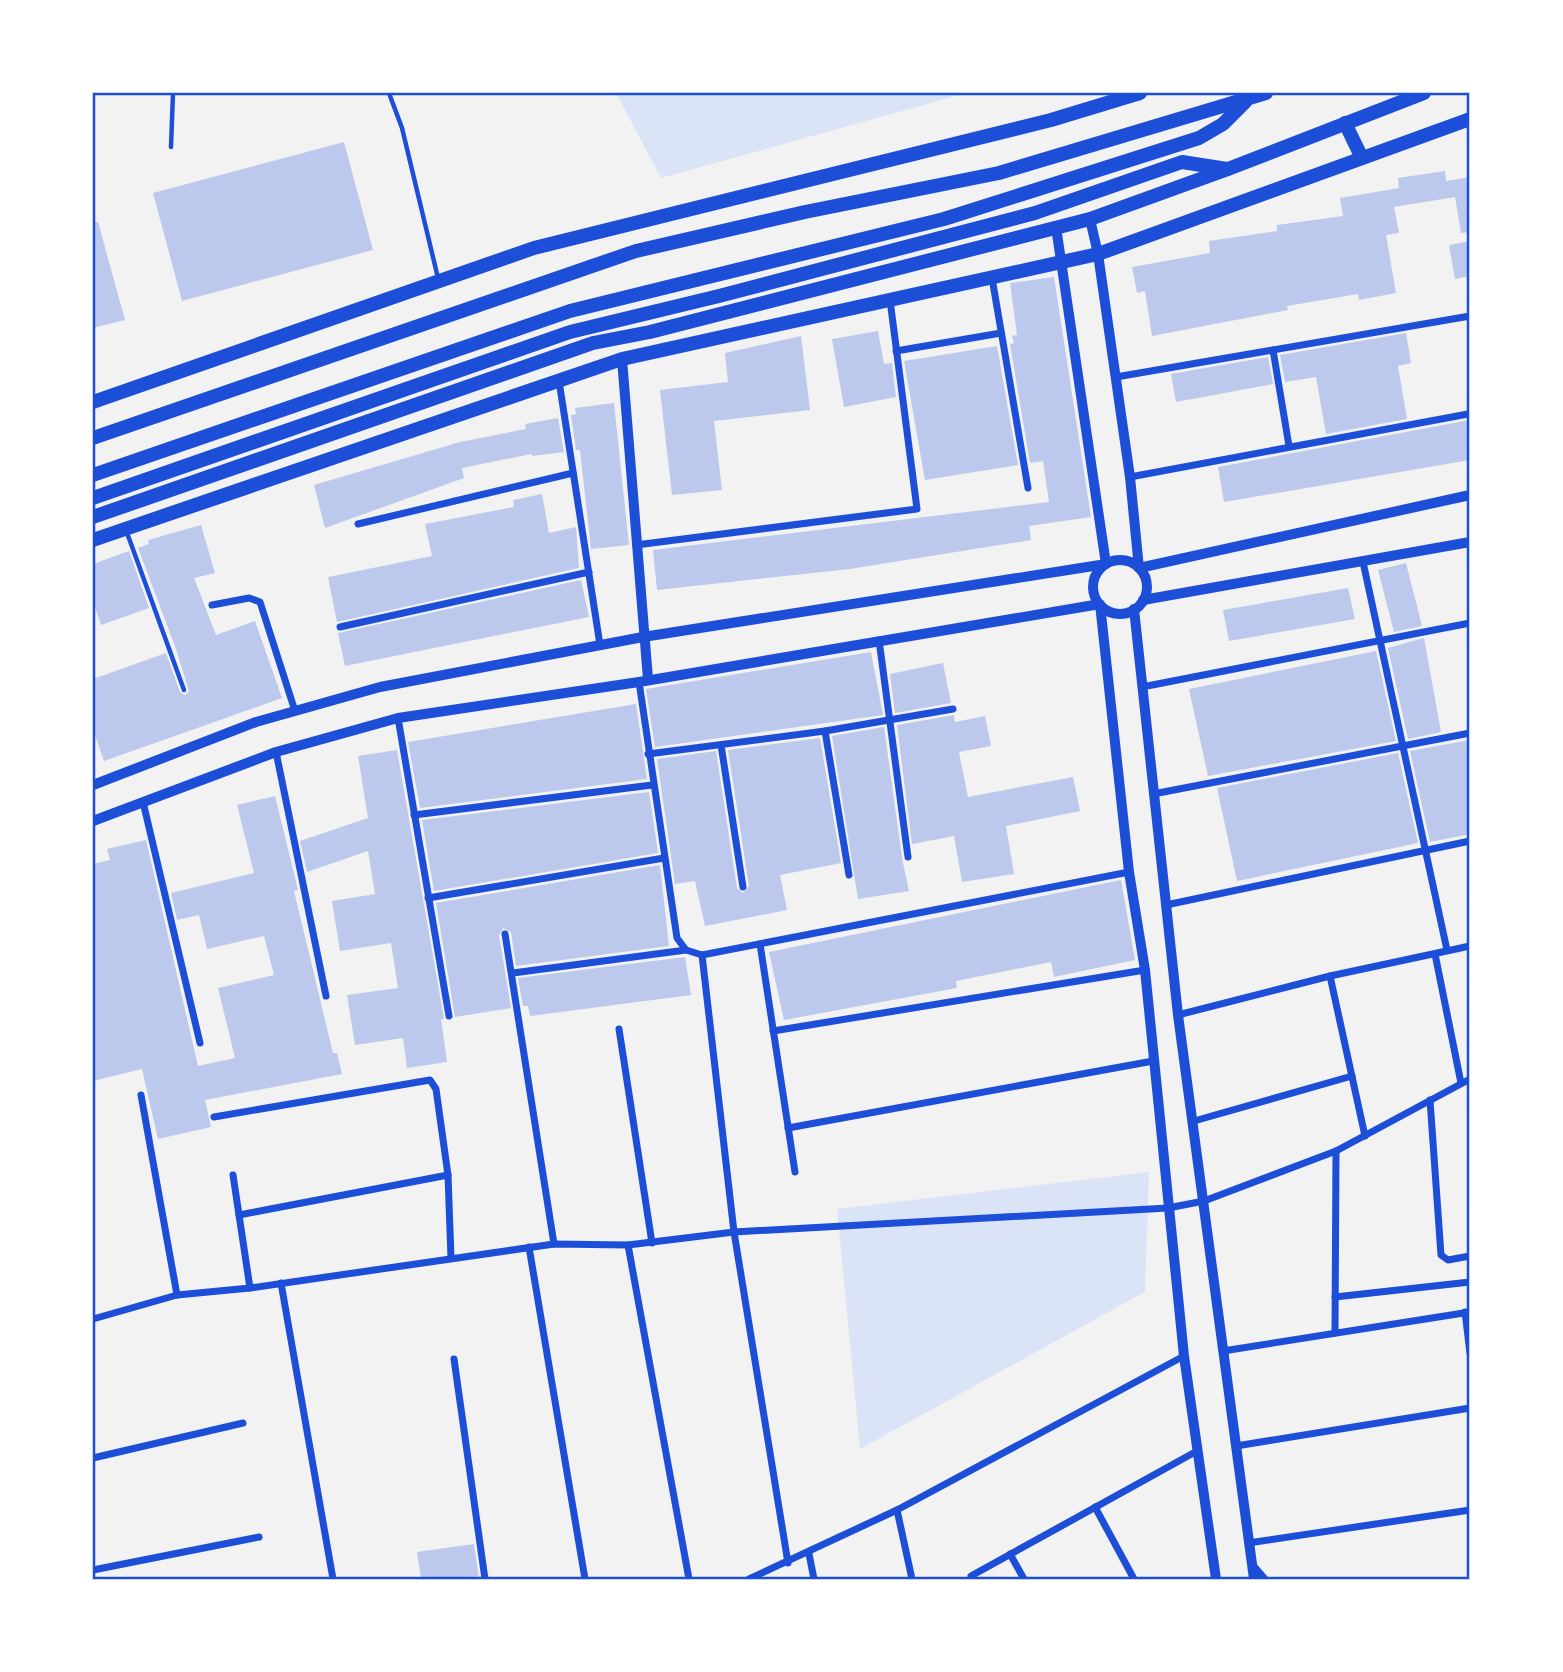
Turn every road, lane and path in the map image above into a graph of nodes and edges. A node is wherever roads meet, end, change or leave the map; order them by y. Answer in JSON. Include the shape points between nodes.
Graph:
{"nodes":[{"id":1,"x":173,"y":93,"type":"edge"},
{"id":2,"x":389,"y":93,"type":"edge"},
{"id":3,"x":1140,"y":93,"type":"edge"},
{"id":4,"x":1266,"y":93,"type":"edge"},
{"id":5,"x":1424,"y":93,"type":"edge"},
{"id":6,"x":1249,"y":99,"type":"junction"},
{"id":7,"x":1470,"y":119,"type":"edge"},
{"id":8,"x":1345,"y":123,"type":"junction"},
{"id":9,"x":171,"y":147,"type":"dead end"},
{"id":10,"x":1362,"y":158,"type":"junction"},
{"id":11,"x":1228,"y":169,"type":"junction"},
{"id":12,"x":1090,"y":219,"type":"junction"},
{"id":13,"x":1056,"y":227,"type":"junction"},
{"id":14,"x":1098,"y":254,"type":"junction"},
{"id":15,"x":1062,"y":262,"type":"junction"},
{"id":16,"x":992,"y":278,"type":"junction"},
{"id":17,"x":439,"y":281,"type":"junction"},
{"id":18,"x":890,"y":300,"type":"junction"},
{"id":19,"x":1470,"y":316,"type":"edge"},
{"id":20,"x":1001,"y":333,"type":"junction"},
{"id":21,"x":1273,"y":350,"type":"junction"},
{"id":22,"x":896,"y":351,"type":"junction"},
{"id":23,"x":622,"y":359,"type":"junction"},
{"id":24,"x":1116,"y":377,"type":"junction"},
{"id":25,"x":559,"y":380,"type":"junction"},
{"id":26,"x":93,"y":402,"type":"edge"},
{"id":27,"x":1468,"y":414,"type":"dead end"},
{"id":28,"x":93,"y":438,"type":"edge"},
{"id":29,"x":1289,"y":446,"type":"junction"},
{"id":30,"x":573,"y":472,"type":"junction"},
{"id":31,"x":93,"y":475,"type":"edge"},
{"id":32,"x":1130,"y":477,"type":"junction"},
{"id":33,"x":1028,"y":488,"type":"dead end"},
{"id":34,"x":1470,"y":495,"type":"edge"},
{"id":35,"x":93,"y":498,"type":"edge"},
{"id":36,"x":93,"y":517,"type":"edge"},
{"id":37,"x":358,"y":524,"type":"dead end"},
{"id":38,"x":126,"y":529,"type":"junction"},
{"id":39,"x":93,"y":540,"type":"edge"},
{"id":40,"x":1470,"y":542,"type":"edge"},
{"id":41,"x":636,"y":545,"type":"junction"},
{"id":42,"x":1363,"y":562,"type":"junction"},
{"id":43,"x":1105,"y":564,"type":"junction"},
{"id":44,"x":1139,"y":568,"type":"junction"},
{"id":45,"x":589,"y":572,"type":"junction"},
{"id":46,"x":1143,"y":600,"type":"junction"},
{"id":47,"x":1100,"y":604,"type":"junction"},
{"id":48,"x":212,"y":605,"type":"dead end"},
{"id":49,"x":1134,"y":609,"type":"junction"},
{"id":50,"x":1470,"y":623,"type":"edge"},
{"id":51,"x":340,"y":627,"type":"dead end"},
{"id":52,"x":643,"y":637,"type":"junction"},
{"id":53,"x":878,"y":640,"type":"junction"},
{"id":54,"x":1380,"y":643,"type":"junction"},
{"id":55,"x":600,"y":645,"type":"junction"},
{"id":56,"x":644,"y":680,"type":"junction"},
{"id":57,"x":1142,"y":687,"type":"junction"},
{"id":58,"x":184,"y":690,"type":"dead end"},
{"id":59,"x":953,"y":709,"type":"dead end"},
{"id":60,"x":295,"y":711,"type":"junction"},
{"id":61,"x":398,"y":718,"type":"junction"},
{"id":62,"x":888,"y":721,"type":"junction"},
{"id":63,"x":825,"y":731,"type":"junction"},
{"id":64,"x":1470,"y":733,"type":"edge"},
{"id":65,"x":721,"y":745,"type":"junction"},
{"id":66,"x":1404,"y":748,"type":"junction"},
{"id":67,"x":276,"y":752,"type":"junction"},
{"id":68,"x":648,"y":754,"type":"junction"},
{"id":69,"x":93,"y":785,"type":"edge"},
{"id":70,"x":652,"y":785,"type":"junction"},
{"id":71,"x":1153,"y":794,"type":"junction"},
{"id":72,"x":144,"y":802,"type":"junction"},
{"id":73,"x":414,"y":815,"type":"junction"},
{"id":74,"x":93,"y":821,"type":"edge"},
{"id":75,"x":1470,"y":841,"type":"edge"},
{"id":76,"x":1426,"y":850,"type":"junction"},
{"id":77,"x":908,"y":857,"type":"dead end"},
{"id":78,"x":664,"y":858,"type":"junction"},
{"id":79,"x":1129,"y":872,"type":"junction"},
{"id":80,"x":849,"y":875,"type":"dead end"},
{"id":81,"x":743,"y":887,"type":"dead end"},
{"id":82,"x":428,"y":898,"type":"junction"},
{"id":83,"x":1166,"y":905,"type":"junction"},
{"id":84,"x":505,"y":934,"type":"dead end"},
{"id":85,"x":760,"y":944,"type":"junction"},
{"id":86,"x":1470,"y":946,"type":"edge"},
{"id":87,"x":686,"y":950,"type":"junction"},
{"id":88,"x":1447,"y":950,"type":"junction"},
{"id":89,"x":702,"y":954,"type":"junction"},
{"id":90,"x":1435,"y":954,"type":"junction"},
{"id":91,"x":1145,"y":970,"type":"junction"},
{"id":92,"x":513,"y":973,"type":"junction"},
{"id":93,"x":1330,"y":976,"type":"junction"},
{"id":94,"x":326,"y":996,"type":"dead end"},
{"id":95,"x":1178,"y":1015,"type":"junction"},
{"id":96,"x":449,"y":1016,"type":"dead end"},
{"id":97,"x":619,"y":1029,"type":"dead end"},
{"id":98,"x":773,"y":1031,"type":"junction"},
{"id":99,"x":200,"y":1043,"type":"dead end"},
{"id":100,"x":1153,"y":1061,"type":"junction"},
{"id":101,"x":1352,"y":1076,"type":"junction"},
{"id":102,"x":1470,"y":1079,"type":"edge"},
{"id":103,"x":1461,"y":1083,"type":"junction"},
{"id":104,"x":141,"y":1095,"type":"dead end"},
{"id":105,"x":1430,"y":1100,"type":"junction"},
{"id":106,"x":214,"y":1117,"type":"dead end"},
{"id":107,"x":1194,"y":1121,"type":"junction"},
{"id":108,"x":788,"y":1128,"type":"junction"},
{"id":109,"x":1365,"y":1136,"type":"junction"},
{"id":110,"x":1336,"y":1151,"type":"junction"},
{"id":111,"x":795,"y":1172,"type":"dead end"},
{"id":112,"x":233,"y":1175,"type":"dead end"},
{"id":113,"x":447,"y":1175,"type":"junction"},
{"id":114,"x":1204,"y":1200,"type":"junction"},
{"id":115,"x":1168,"y":1209,"type":"junction"},
{"id":116,"x":239,"y":1215,"type":"junction"},
{"id":117,"x":734,"y":1232,"type":"junction"},
{"id":118,"x":652,"y":1243,"type":"junction"},
{"id":119,"x":554,"y":1244,"type":"junction"},
{"id":120,"x":628,"y":1245,"type":"junction"},
{"id":121,"x":529,"y":1247,"type":"junction"},
{"id":122,"x":1470,"y":1256,"type":"edge"},
{"id":123,"x":451,"y":1258,"type":"junction"},
{"id":124,"x":1470,"y":1282,"type":"edge"},
{"id":125,"x":281,"y":1283,"type":"junction"},
{"id":126,"x":250,"y":1288,"type":"junction"},
{"id":127,"x":177,"y":1295,"type":"junction"},
{"id":128,"x":1335,"y":1297,"type":"junction"},
{"id":129,"x":1468,"y":1312,"type":"edge"},
{"id":130,"x":93,"y":1319,"type":"edge"},
{"id":131,"x":1335,"y":1333,"type":"junction"},
{"id":132,"x":1223,"y":1351,"type":"junction"},
{"id":133,"x":1470,"y":1353,"type":"edge"},
{"id":134,"x":1184,"y":1356,"type":"junction"},
{"id":135,"x":454,"y":1359,"type":"dead end"},
{"id":136,"x":1470,"y":1408,"type":"edge"},
{"id":137,"x":243,"y":1423,"type":"dead end"},
{"id":138,"x":1236,"y":1446,"type":"junction"},
{"id":139,"x":1197,"y":1451,"type":"junction"},
{"id":140,"x":93,"y":1458,"type":"edge"},
{"id":141,"x":1095,"y":1507,"type":"junction"},
{"id":142,"x":897,"y":1510,"type":"junction"},
{"id":143,"x":1470,"y":1510,"type":"edge"},
{"id":144,"x":259,"y":1537,"type":"dead end"},
{"id":145,"x":1248,"y":1543,"type":"junction"},
{"id":146,"x":809,"y":1553,"type":"junction"},
{"id":147,"x":1010,"y":1555,"type":"junction"},
{"id":148,"x":788,"y":1563,"type":"junction"},
{"id":149,"x":1252,"y":1563,"type":"junction"},
{"id":150,"x":93,"y":1570,"type":"edge"},
{"id":151,"x":1215,"y":1574,"type":"edge"},
{"id":152,"x":971,"y":1576,"type":"dead end"},
{"id":153,"x":333,"y":1579,"type":"edge"},
{"id":154,"x":485,"y":1579,"type":"edge"},
{"id":155,"x":586,"y":1579,"type":"edge"},
{"id":156,"x":689,"y":1579,"type":"edge"},
{"id":157,"x":749,"y":1579,"type":"edge"},
{"id":158,"x":814,"y":1579,"type":"edge"},
{"id":159,"x":912,"y":1579,"type":"edge"},
{"id":160,"x":1024,"y":1579,"type":"edge"},
{"id":161,"x":1135,"y":1579,"type":"edge"},
{"id":162,"x":1254,"y":1579,"type":"edge"},
{"id":163,"x":1265,"y":1579,"type":"edge"}],
"edges":[{"from":1,"to":9,"type":"lane"},
{"from":2,"to":17,"type":"lane","via":[[402,128]]},
{"from":3,"to":17,"type":"main road","via":[[1051,120],[534,248]]},
{"from":4,"to":6,"type":"main road"},
{"from":5,"to":8,"type":"main road"},
{"from":6,"to":28,"type":"main road","via":[[999,173],[636,251]]},
{"from":6,"to":31,"type":"main road","via":[[1223,124],[1199,138],[944,219],[570,311]]},
{"from":7,"to":10,"type":"main road"},
{"from":8,"to":10,"type":"main road"},
{"from":8,"to":11,"type":"main road"},
{"from":10,"to":14,"type":"main road"},
{"from":11,"to":12,"type":"main road"},
{"from":11,"to":35,"type":"main road","via":[[1182,162],[1035,213],[570,332]]},
{"from":12,"to":13,"type":"main road"},
{"from":12,"to":14,"type":"street"},
{"from":13,"to":15,"type":"street"},
{"from":13,"to":36,"type":"main road","via":[[593,343]]},
{"from":14,"to":15,"type":"main road"},
{"from":14,"to":24,"type":"street"},
{"from":15,"to":16,"type":"main road"},
{"from":15,"to":43,"type":"street"},
{"from":16,"to":18,"type":"main road"},
{"from":16,"to":20,"type":"street"},
{"from":17,"to":26,"type":"main road"},
{"from":18,"to":22,"type":"street"},
{"from":18,"to":23,"type":"main road"},
{"from":19,"to":21,"type":"street"},
{"from":20,"to":22,"type":"street"},
{"from":20,"to":33,"type":"street"},
{"from":21,"to":24,"type":"street"},
{"from":21,"to":29,"type":"street"},
{"from":22,"to":41,"type":"street","via":[[917,509]]},
{"from":23,"to":25,"type":"main road"},
{"from":23,"to":41,"type":"street"},
{"from":24,"to":32,"type":"street"},
{"from":25,"to":30,"type":"street"},
{"from":25,"to":38,"type":"main road"},
{"from":27,"to":29,"type":"street"},
{"from":29,"to":32,"type":"street"},
{"from":30,"to":37,"type":"street"},
{"from":30,"to":45,"type":"street"},
{"from":32,"to":44,"type":"street"},
{"from":34,"to":44,"type":"street"},
{"from":38,"to":39,"type":"main road"},
{"from":38,"to":58,"type":"lane"},
{"from":40,"to":42,"type":"street"},
{"from":41,"to":52,"type":"street"},
{"from":42,"to":46,"type":"street"},
{"from":42,"to":54,"type":"street"},
{"from":43,"to":44,"type":"street","via":[[1123,560]]},
{"from":43,"to":47,"type":"street","via":[[1093,586]]},
{"from":43,"to":52,"type":"street"},
{"from":44,"to":46,"type":"street","via":[[1146,583]]},
{"from":45,"to":51,"type":"street"},
{"from":45,"to":55,"type":"street"},
{"from":46,"to":49,"type":"street"},
{"from":47,"to":49,"type":"street","via":[[1113,613]]},
{"from":47,"to":53,"type":"street"},
{"from":47,"to":79,"type":"street"},
{"from":48,"to":60,"type":"street","via":[[249,597],[260,602]]},
{"from":49,"to":57,"type":"street"},
{"from":50,"to":54,"type":"street"},
{"from":52,"to":55,"type":"street"},
{"from":52,"to":56,"type":"street"},
{"from":53,"to":56,"type":"street"},
{"from":53,"to":62,"type":"street"},
{"from":54,"to":57,"type":"street"},
{"from":54,"to":66,"type":"street"},
{"from":55,"to":60,"type":"street","via":[[380,687]]},
{"from":56,"to":61,"type":"street"},
{"from":56,"to":68,"type":"street"},
{"from":57,"to":71,"type":"street"},
{"from":59,"to":62,"type":"street"},
{"from":60,"to":69,"type":"street"},
{"from":61,"to":67,"type":"street"},
{"from":61,"to":73,"type":"street"},
{"from":62,"to":63,"type":"street"},
{"from":62,"to":77,"type":"street"},
{"from":63,"to":65,"type":"street"},
{"from":63,"to":80,"type":"street"},
{"from":64,"to":66,"type":"street"},
{"from":65,"to":68,"type":"street"},
{"from":65,"to":81,"type":"street"},
{"from":66,"to":71,"type":"street"},
{"from":66,"to":76,"type":"street"},
{"from":67,"to":72,"type":"street"},
{"from":67,"to":94,"type":"street"},
{"from":68,"to":70,"type":"street"},
{"from":70,"to":73,"type":"street"},
{"from":70,"to":78,"type":"street"},
{"from":71,"to":83,"type":"street"},
{"from":72,"to":74,"type":"street"},
{"from":72,"to":99,"type":"street"},
{"from":73,"to":82,"type":"street"},
{"from":75,"to":76,"type":"street"},
{"from":76,"to":83,"type":"street"},
{"from":76,"to":88,"type":"street"},
{"from":78,"to":82,"type":"street"},
{"from":78,"to":87,"type":"street","via":[[677,938]]},
{"from":79,"to":85,"type":"street"},
{"from":79,"to":91,"type":"street"},
{"from":82,"to":96,"type":"street"},
{"from":83,"to":95,"type":"street"},
{"from":84,"to":92,"type":"street"},
{"from":85,"to":89,"type":"street"},
{"from":85,"to":98,"type":"street"},
{"from":86,"to":88,"type":"street"},
{"from":87,"to":89,"type":"street"},
{"from":87,"to":92,"type":"street"},
{"from":88,"to":90,"type":"street"},
{"from":89,"to":117,"type":"street"},
{"from":90,"to":93,"type":"street"},
{"from":90,"to":103,"type":"street"},
{"from":91,"to":98,"type":"street"},
{"from":91,"to":100,"type":"street"},
{"from":92,"to":119,"type":"street"},
{"from":93,"to":95,"type":"street"},
{"from":93,"to":101,"type":"street"},
{"from":95,"to":107,"type":"street"},
{"from":97,"to":118,"type":"street"},
{"from":98,"to":108,"type":"street"},
{"from":100,"to":108,"type":"street"},
{"from":100,"to":115,"type":"street"},
{"from":101,"to":107,"type":"street"},
{"from":101,"to":109,"type":"street"},
{"from":102,"to":103,"type":"street"},
{"from":103,"to":105,"type":"street"},
{"from":104,"to":127,"type":"street"},
{"from":105,"to":109,"type":"street"},
{"from":105,"to":122,"type":"street","via":[[1441,1255],[1448,1260]]},
{"from":106,"to":113,"type":"street","via":[[430,1080],[436,1089]]},
{"from":107,"to":114,"type":"street"},
{"from":108,"to":111,"type":"street"},
{"from":109,"to":110,"type":"street"},
{"from":110,"to":114,"type":"street"},
{"from":110,"to":128,"type":"street"},
{"from":112,"to":116,"type":"street"},
{"from":113,"to":116,"type":"street"},
{"from":113,"to":123,"type":"street"},
{"from":114,"to":115,"type":"street"},
{"from":114,"to":132,"type":"street"},
{"from":115,"to":117,"type":"street"},
{"from":115,"to":134,"type":"street"},
{"from":116,"to":126,"type":"street"},
{"from":117,"to":118,"type":"street"},
{"from":117,"to":148,"type":"street"},
{"from":118,"to":120,"type":"street"},
{"from":119,"to":120,"type":"street"},
{"from":119,"to":121,"type":"street"},
{"from":120,"to":156,"type":"street"},
{"from":121,"to":123,"type":"street"},
{"from":121,"to":155,"type":"street"},
{"from":123,"to":125,"type":"street"},
{"from":124,"to":128,"type":"street"},
{"from":125,"to":126,"type":"street"},
{"from":125,"to":153,"type":"street"},
{"from":126,"to":127,"type":"street"},
{"from":127,"to":130,"type":"street"},
{"from":128,"to":131,"type":"street"},
{"from":129,"to":131,"type":"street"},
{"from":129,"to":133,"type":"street"},
{"from":131,"to":132,"type":"street"},
{"from":132,"to":138,"type":"street"},
{"from":134,"to":139,"type":"street"},
{"from":134,"to":142,"type":"street"},
{"from":135,"to":154,"type":"street"},
{"from":136,"to":138,"type":"street"},
{"from":137,"to":140,"type":"street"},
{"from":138,"to":145,"type":"street"},
{"from":139,"to":141,"type":"street"},
{"from":139,"to":151,"type":"street"},
{"from":141,"to":147,"type":"street"},
{"from":141,"to":161,"type":"street"},
{"from":142,"to":146,"type":"street"},
{"from":142,"to":159,"type":"street"},
{"from":143,"to":145,"type":"street"},
{"from":144,"to":150,"type":"street"},
{"from":145,"to":149,"type":"street"},
{"from":146,"to":148,"type":"street"},
{"from":146,"to":158,"type":"street"},
{"from":147,"to":152,"type":"street"},
{"from":147,"to":160,"type":"street"},
{"from":148,"to":157,"type":"street"},
{"from":149,"to":162,"type":"street"},
{"from":149,"to":163,"type":"street"}]}
